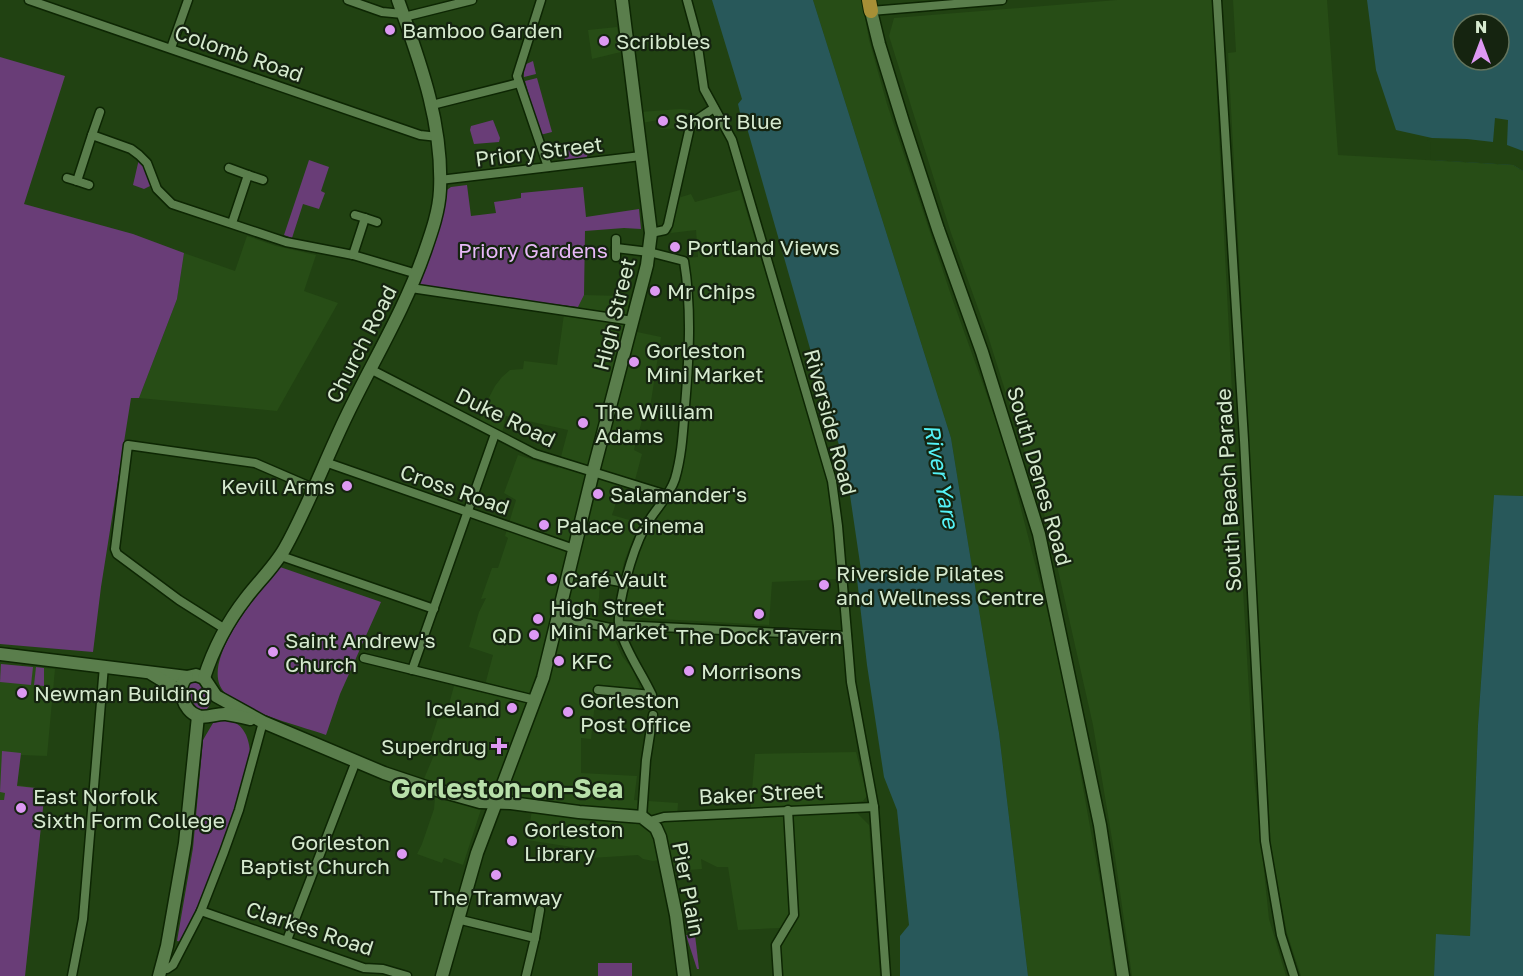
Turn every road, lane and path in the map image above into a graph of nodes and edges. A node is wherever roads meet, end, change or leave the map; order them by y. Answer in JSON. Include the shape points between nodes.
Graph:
{"nodes":[{"id":1,"x":29,"y":0,"type":"edge"},
{"id":2,"x":188,"y":0,"type":"edge"},
{"id":3,"x":348,"y":0,"type":"edge"},
{"id":4,"x":398,"y":0,"type":"edge"},
{"id":5,"x":472,"y":0,"type":"edge"},
{"id":6,"x":542,"y":0,"type":"edge"},
{"id":7,"x":622,"y":0,"type":"edge"},
{"id":8,"x":687,"y":0,"type":"edge"},
{"id":9,"x":1002,"y":0,"type":"edge"},
{"id":10,"x":1217,"y":0,"type":"edge"},
{"id":11,"x":870,"y":5,"type":"edge"},
{"id":12,"x":403,"y":16,"type":"junction"},
{"id":13,"x":171,"y":48,"type":"junction"},
{"id":14,"x":519,"y":83,"type":"junction"},
{"id":15,"x":436,"y":104,"type":"dead end"},
{"id":16,"x":714,"y":108,"type":"junction"},
{"id":17,"x":100,"y":112,"type":"dead end"},
{"id":18,"x":92,"y":135,"type":"junction"},
{"id":19,"x":438,"y":136,"type":"junction"},
{"id":20,"x":641,"y":156,"type":"junction"},
{"id":21,"x":549,"y":167,"type":"junction"},
{"id":22,"x":229,"y":168,"type":"dead end"},
{"id":23,"x":248,"y":175,"type":"junction"},
{"id":24,"x":67,"y":178,"type":"dead end"},
{"id":25,"x":262,"y":180,"type":"dead end"},
{"id":26,"x":440,"y":180,"type":"junction"},
{"id":27,"x":77,"y":181,"type":"junction"},
{"id":28,"x":88,"y":185,"type":"dead end"},
{"id":29,"x":355,"y":215,"type":"dead end"},
{"id":30,"x":365,"y":218,"type":"junction"},
{"id":31,"x":377,"y":222,"type":"dead end"},
{"id":32,"x":232,"y":223,"type":"junction"},
{"id":33,"x":651,"y":233,"type":"junction"},
{"id":34,"x":616,"y":239,"type":"dead end"},
{"id":35,"x":649,"y":252,"type":"junction"},
{"id":36,"x":353,"y":255,"type":"junction"},
{"id":37,"x":417,"y":274,"type":"junction"},
{"id":38,"x":411,"y":288,"type":"junction"},
{"id":39,"x":633,"y":321,"type":"junction"},
{"id":40,"x":370,"y":369,"type":"junction"},
{"id":41,"x":495,"y":434,"type":"junction"},
{"id":42,"x":325,"y":462,"type":"junction"},
{"id":43,"x":593,"y":472,"type":"junction"},
{"id":44,"x":313,"y":488,"type":"junction"},
{"id":45,"x":667,"y":495,"type":"junction"},
{"id":46,"x":468,"y":512,"type":"junction"},
{"id":47,"x":574,"y":549,"type":"junction"},
{"id":48,"x":281,"y":556,"type":"junction"},
{"id":49,"x":598,"y":578,"type":"dead end"},
{"id":50,"x":626,"y":583,"type":"junction"},
{"id":51,"x":434,"y":609,"type":"junction"},
{"id":52,"x":557,"y":617,"type":"junction"},
{"id":53,"x":619,"y":627,"type":"junction"},
{"id":54,"x":225,"y":629,"type":"junction"},
{"id":55,"x":847,"y":636,"type":"junction"},
{"id":56,"x":0,"y":654,"type":"edge"},
{"id":57,"x":364,"y":658,"type":"dead end"},
{"id":58,"x":104,"y":666,"type":"junction"},
{"id":59,"x":412,"y":670,"type":"junction"},
{"id":60,"x":146,"y":671,"type":"junction"},
{"id":61,"x":187,"y":677,"type":"junction"},
{"id":62,"x":204,"y":678,"type":"junction"},
{"id":63,"x":598,"y":690,"type":"dead end"},
{"id":64,"x":180,"y":691,"type":"junction"},
{"id":65,"x":216,"y":696,"type":"junction"},
{"id":66,"x":535,"y":700,"type":"junction"},
{"id":67,"x":203,"y":715,"type":"junction"},
{"id":68,"x":653,"y":716,"type":"dead end"},
{"id":69,"x":263,"y":722,"type":"junction"},
{"id":70,"x":356,"y":760,"type":"junction"},
{"id":71,"x":497,"y":802,"type":"junction"},
{"id":72,"x":874,"y":807,"type":"junction"},
{"id":73,"x":788,"y":810,"type":"junction"},
{"id":74,"x":646,"y":819,"type":"junction"},
{"id":75,"x":540,"y":910,"type":"dead end"},
{"id":76,"x":201,"y":911,"type":"junction"},
{"id":77,"x":457,"y":919,"type":"junction"},
{"id":78,"x":535,"y":938,"type":"junction"},
{"id":79,"x":287,"y":940,"type":"junction"},
{"id":80,"x":160,"y":972,"type":"edge"},
{"id":81,"x":72,"y":976,"type":"edge"},
{"id":82,"x":407,"y":976,"type":"edge"},
{"id":83,"x":442,"y":976,"type":"edge"},
{"id":84,"x":526,"y":976,"type":"edge"},
{"id":85,"x":684,"y":976,"type":"edge"},
{"id":86,"x":778,"y":976,"type":"edge"},
{"id":87,"x":886,"y":976,"type":"edge"},
{"id":88,"x":1123,"y":976,"type":"edge"},
{"id":89,"x":1294,"y":976,"type":"edge"}],
"edges":[{"from":1,"to":13,"type":"street","name":"Colomb Road"},
{"from":2,"to":13,"type":"street"},
{"from":3,"to":12,"type":"street"},
{"from":4,"to":12,"type":"street","name":"Church Road"},
{"from":5,"to":12,"type":"street"},
{"from":6,"to":14,"type":"street","via":[[519,66]]},
{"from":7,"to":20,"type":"street","name":"High Street"},
{"from":8,"to":16,"type":"street","name":"Riverside Road","via":[[702,81]]},
{"from":9,"to":11,"type":"street"},
{"from":10,"to":89,"type":"street","name":"South Beach Parade","via":[[1265,841],[1281,935]]},
{"from":11,"to":88,"type":"street","name":"South Denes Road","via":[[924,186],[1039,534],[1100,825]]},
{"from":12,"to":19,"type":"street","name":"Church Road"},
{"from":13,"to":19,"type":"street","name":"Colomb Road","via":[[420,135]]},
{"from":14,"to":15,"type":"street"},
{"from":14,"to":21,"type":"street"},
{"from":16,"to":33,"type":"street","via":[[690,127],[668,225],[665,230]]},
{"from":16,"to":55,"type":"street","name":"Riverside Road","via":[[732,140],[832,481]]},
{"from":17,"to":18,"type":"street"},
{"from":18,"to":27,"type":"street"},
{"from":18,"to":32,"type":"street","via":[[139,155],[147,163],[157,189],[172,204]]},
{"from":19,"to":26,"type":"street","name":"Church Road"},
{"from":20,"to":21,"type":"street","name":"Priory Street"},
{"from":20,"to":33,"type":"street","name":"High Street"},
{"from":21,"to":26,"type":"street","name":"Priory Street"},
{"from":22,"to":23,"type":"street"},
{"from":23,"to":25,"type":"street"},
{"from":23,"to":32,"type":"street"},
{"from":24,"to":27,"type":"street"},
{"from":26,"to":37,"type":"street","name":"Church Road","via":[[437,214]]},
{"from":27,"to":28,"type":"street"},
{"from":29,"to":30,"type":"street"},
{"from":30,"to":31,"type":"street"},
{"from":30,"to":36,"type":"street"},
{"from":32,"to":36,"type":"street","via":[[289,243]]},
{"from":33,"to":35,"type":"street","name":"High Street"},
{"from":34,"to":35,"type":"street","via":[[616,253]]},
{"from":35,"to":39,"type":"street","name":"High Street"},
{"from":35,"to":45,"type":"street","via":[[682,259],[688,290],[688,368],[681,458]]},
{"from":36,"to":37,"type":"street"},
{"from":37,"to":38,"type":"street","name":"Church Road"},
{"from":38,"to":39,"type":"street"},
{"from":38,"to":40,"type":"street","name":"Church Road"},
{"from":39,"to":43,"type":"street","name":"High Street"},
{"from":40,"to":41,"type":"street","name":"Duke Road"},
{"from":40,"to":42,"type":"street","name":"Church Road"},
{"from":41,"to":43,"type":"street","name":"Duke Road","via":[[535,454]]},
{"from":41,"to":46,"type":"street"},
{"from":42,"to":44,"type":"street","name":"Church Road"},
{"from":42,"to":46,"type":"street","name":"Cross Road"},
{"from":43,"to":45,"type":"street","name":"Duke Road"},
{"from":43,"to":47,"type":"street","name":"High Street"},
{"from":44,"to":48,"type":"street","name":"Church Road"},
{"from":44,"to":54,"type":"street","via":[[255,463],[128,445],[117,554]]},
{"from":45,"to":50,"type":"street","via":[[638,541]]},
{"from":46,"to":47,"type":"street","name":"Cross Road"},
{"from":46,"to":51,"type":"street"},
{"from":47,"to":52,"type":"street","name":"High Street"},
{"from":48,"to":51,"type":"street"},
{"from":48,"to":54,"type":"street","name":"Church Road"},
{"from":49,"to":50,"type":"street"},
{"from":50,"to":53,"type":"street"},
{"from":51,"to":59,"type":"street"},
{"from":52,"to":53,"type":"street"},
{"from":52,"to":66,"type":"street","name":"High Street"},
{"from":53,"to":55,"type":"street"},
{"from":53,"to":63,"type":"street","via":[[652,695]]},
{"from":54,"to":62,"type":"street","name":"Church Road"},
{"from":55,"to":72,"type":"street","name":"Riverside Road","via":[[851,682]]},
{"from":56,"to":58,"type":"street"},
{"from":57,"to":59,"type":"street"},
{"from":58,"to":60,"type":"street"},
{"from":58,"to":81,"type":"street","via":[[83,919]]},
{"from":59,"to":66,"type":"street"},
{"from":60,"to":61,"type":"street"},
{"from":60,"to":64,"type":"street"},
{"from":61,"to":62,"type":"street"},
{"from":61,"to":64,"type":"street"},
{"from":62,"to":65,"type":"street"},
{"from":64,"to":67,"type":"street","via":[[188,707]]},
{"from":65,"to":67,"type":"street","via":[[214,710]]},
{"from":65,"to":69,"type":"street"},
{"from":66,"to":71,"type":"street","name":"High Street"},
{"from":67,"to":69,"type":"street","via":[[225,714]]},
{"from":67,"to":80,"type":"street","via":[[185,843]]},
{"from":68,"to":74,"type":"street","via":[[646,760]]},
{"from":69,"to":70,"type":"street","name":"Baker Street"},
{"from":69,"to":76,"type":"street","via":[[239,810]]},
{"from":70,"to":71,"type":"street","name":"Baker Street","via":[[426,788],[480,802]]},
{"from":70,"to":79,"type":"street"},
{"from":71,"to":74,"type":"street","name":"Baker Street"},
{"from":71,"to":77,"type":"street","name":"High Street"},
{"from":72,"to":73,"type":"street","name":"Baker Street"},
{"from":72,"to":87,"type":"street","name":"Riverside Road"},
{"from":73,"to":74,"type":"street","name":"Baker Street"},
{"from":73,"to":86,"type":"street","via":[[794,915],[776,945]]},
{"from":74,"to":85,"type":"street","name":"Pier Plain","via":[[657,828],[660,837]]},
{"from":75,"to":78,"type":"street"},
{"from":76,"to":79,"type":"street","name":"Clarkes Road"},
{"from":76,"to":80,"type":"street","via":[[173,964]]},
{"from":77,"to":78,"type":"street"},
{"from":77,"to":83,"type":"street","name":"High Street"},
{"from":78,"to":84,"type":"street"},
{"from":79,"to":82,"type":"street","name":"Clarkes Road","via":[[364,968]]}]}
